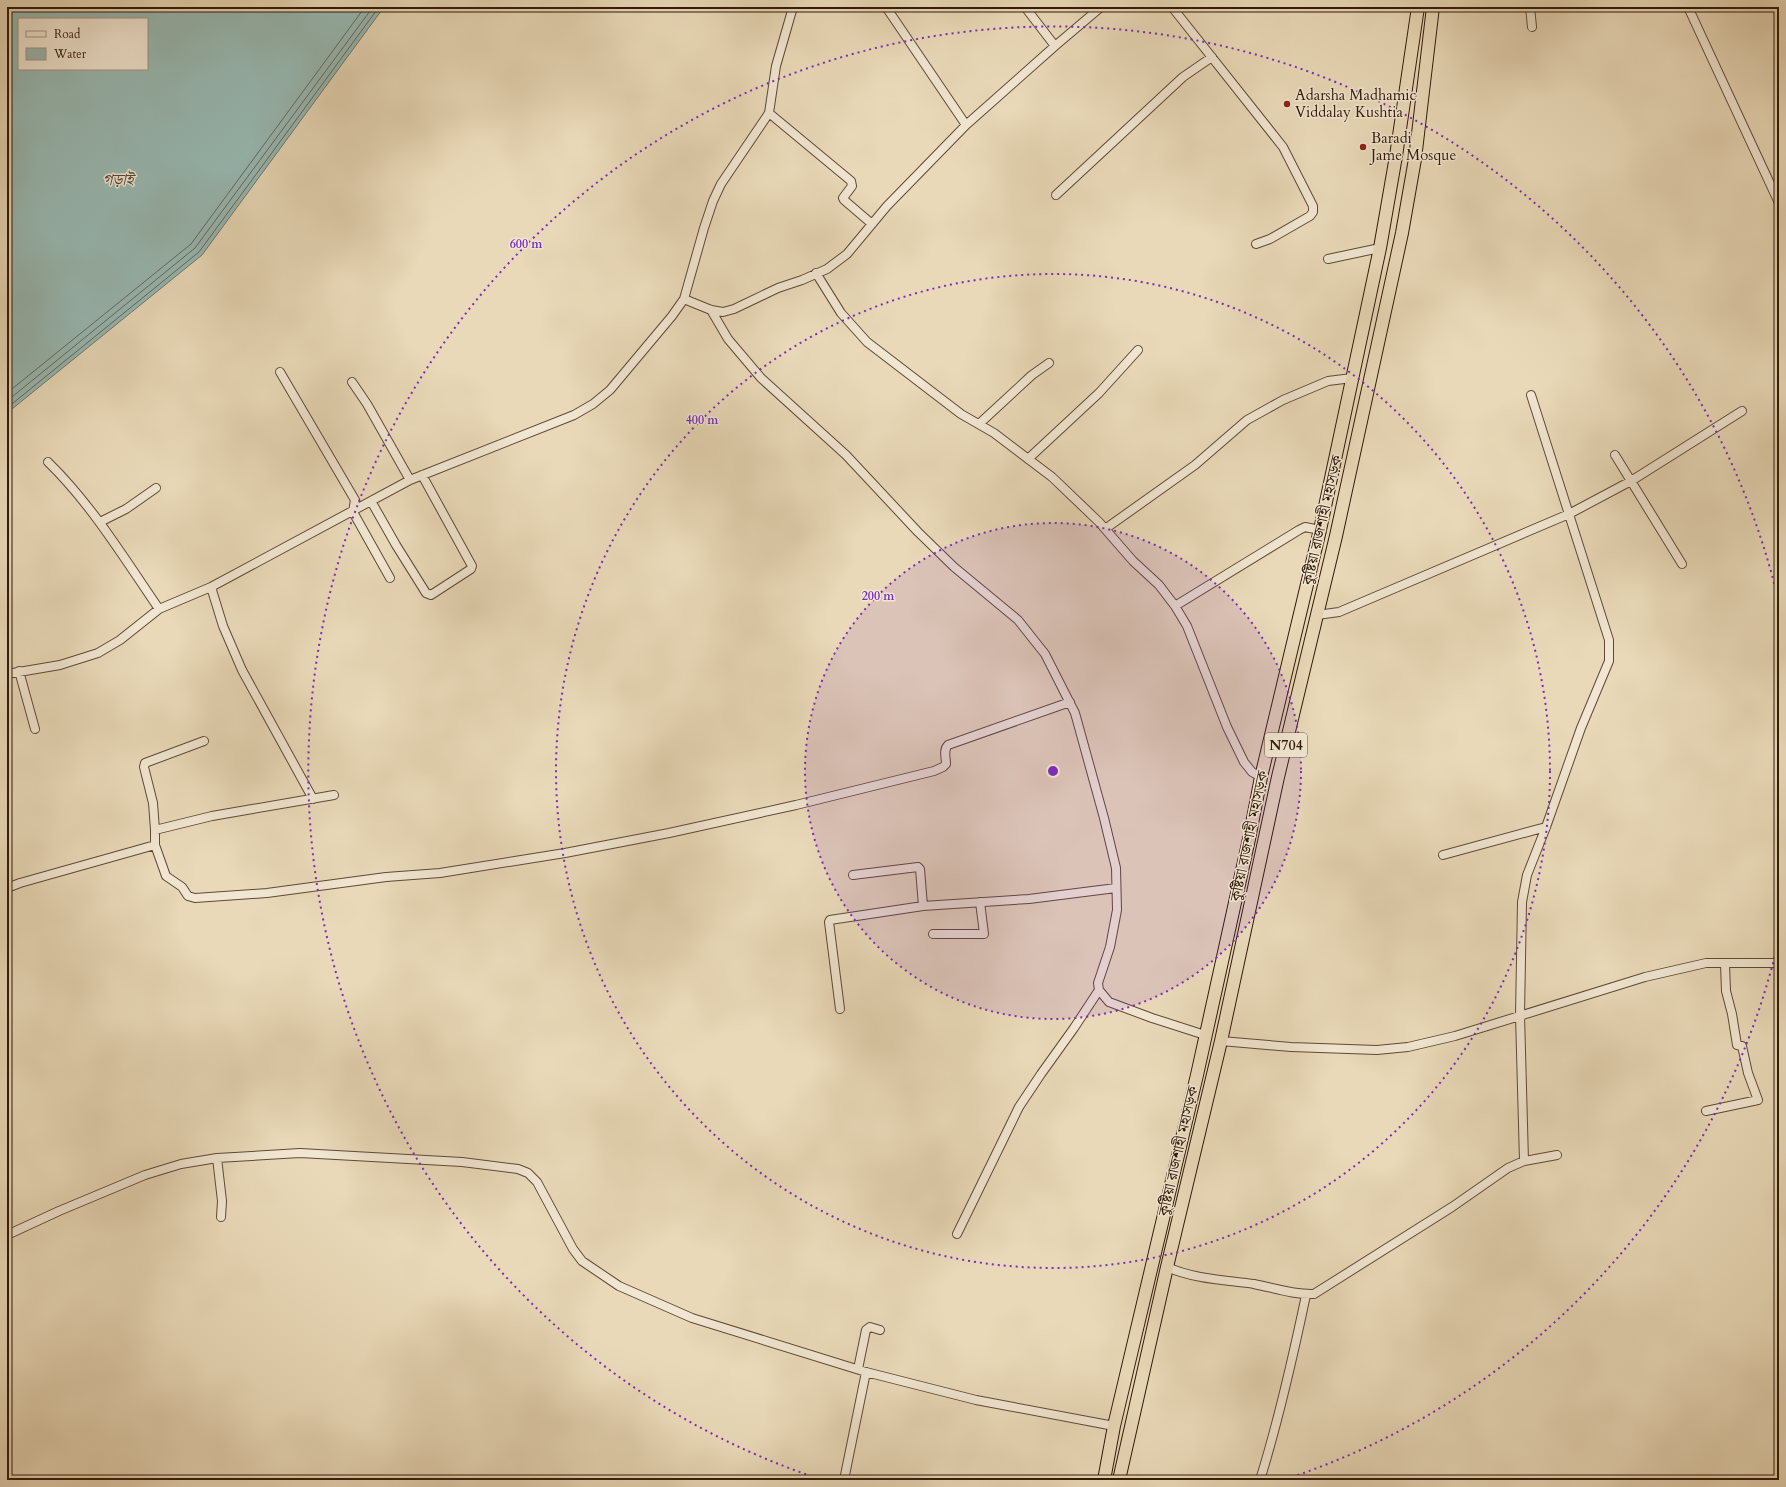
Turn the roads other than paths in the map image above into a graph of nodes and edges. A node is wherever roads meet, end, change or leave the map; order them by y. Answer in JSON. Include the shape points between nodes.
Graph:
{"nodes":[{"id":1,"x":793,"y":7,"type":"edge"},
{"id":2,"x":886,"y":7,"type":"edge"},
{"id":3,"x":1025,"y":7,"type":"edge"},
{"id":4,"x":1101,"y":7,"type":"edge"},
{"id":5,"x":1172,"y":7,"type":"edge"},
{"id":6,"x":1418,"y":7,"type":"edge"},
{"id":7,"x":1433,"y":7,"type":"edge"},
{"id":8,"x":1530,"y":7,"type":"edge"},
{"id":9,"x":1688,"y":7,"type":"edge"},
{"id":10,"x":1532,"y":28,"type":"dead end"},
{"id":11,"x":1055,"y":46,"type":"junction"},
{"id":12,"x":1212,"y":56,"type":"junction"},
{"id":13,"x":769,"y":113,"type":"junction"},
{"id":14,"x":966,"y":125,"type":"junction"},
{"id":15,"x":1056,"y":195,"type":"dead end"},
{"id":16,"x":1779,"y":203,"type":"edge"},
{"id":17,"x":872,"y":224,"type":"junction"},
{"id":18,"x":1384,"y":227,"type":"junction"},
{"id":19,"x":1402,"y":233,"type":"junction"},
{"id":20,"x":1256,"y":244,"type":"dead end"},
{"id":21,"x":1380,"y":248,"type":"junction"},
{"id":22,"x":1328,"y":259,"type":"dead end"},
{"id":23,"x":816,"y":273,"type":"junction"},
{"id":24,"x":684,"y":299,"type":"junction"},
{"id":25,"x":711,"y":310,"type":"junction"},
{"id":26,"x":1138,"y":350,"type":"dead end"},
{"id":27,"x":1049,"y":363,"type":"dead end"},
{"id":28,"x":280,"y":372,"type":"dead end"},
{"id":29,"x":1352,"y":378,"type":"junction"},
{"id":30,"x":352,"y":382,"type":"dead end"},
{"id":31,"x":1531,"y":395,"type":"dead end"},
{"id":32,"x":1742,"y":411,"type":"dead end"},
{"id":33,"x":978,"y":424,"type":"junction"},
{"id":34,"x":1615,"y":455,"type":"dead end"},
{"id":35,"x":1028,"y":459,"type":"junction"},
{"id":36,"x":48,"y":462,"type":"dead end"},
{"id":37,"x":422,"y":475,"type":"junction"},
{"id":38,"x":410,"y":480,"type":"junction"},
{"id":39,"x":1630,"y":481,"type":"junction"},
{"id":40,"x":156,"y":488,"type":"dead end"},
{"id":41,"x":371,"y":501,"type":"junction"},
{"id":42,"x":353,"y":512,"type":"junction"},
{"id":43,"x":1569,"y":514,"type":"junction"},
{"id":44,"x":100,"y":522,"type":"junction"},
{"id":45,"x":1105,"y":529,"type":"junction"},
{"id":46,"x":1320,"y":530,"type":"junction"},
{"id":47,"x":1682,"y":564,"type":"dead end"},
{"id":48,"x":1310,"y":570,"type":"junction"},
{"id":49,"x":1326,"y":575,"type":"junction"},
{"id":50,"x":390,"y":578,"type":"dead end"},
{"id":51,"x":211,"y":587,"type":"junction"},
{"id":52,"x":1175,"y":606,"type":"junction"},
{"id":53,"x":159,"y":609,"type":"junction"},
{"id":54,"x":1317,"y":615,"type":"junction"},
{"id":55,"x":19,"y":671,"type":"junction"},
{"id":56,"x":7,"y":674,"type":"edge"},
{"id":57,"x":1070,"y":702,"type":"junction"},
{"id":58,"x":35,"y":729,"type":"dead end"},
{"id":59,"x":204,"y":741,"type":"dead end"},
{"id":60,"x":1261,"y":777,"type":"junction"},
{"id":61,"x":334,"y":795,"type":"dead end"},
{"id":62,"x":313,"y":799,"type":"junction"},
{"id":63,"x":1546,"y":827,"type":"junction"},
{"id":64,"x":155,"y":830,"type":"junction"},
{"id":65,"x":155,"y":845,"type":"junction"},
{"id":66,"x":1443,"y":855,"type":"dead end"},
{"id":67,"x":853,"y":875,"type":"dead end"},
{"id":68,"x":7,"y":888,"type":"edge"},
{"id":69,"x":1116,"y":888,"type":"junction"},
{"id":70,"x":980,"y":902,"type":"junction"},
{"id":71,"x":923,"y":906,"type":"junction"},
{"id":72,"x":933,"y":934,"type":"dead end"},
{"id":73,"x":1779,"y":963,"type":"edge"},
{"id":74,"x":1725,"y":964,"type":"junction"},
{"id":75,"x":1099,"y":990,"type":"junction"},
{"id":76,"x":840,"y":1009,"type":"dead end"},
{"id":77,"x":1520,"y":1015,"type":"junction"},
{"id":78,"x":1205,"y":1035,"type":"junction"},
{"id":79,"x":1221,"y":1040,"type":"junction"},
{"id":80,"x":1197,"y":1075,"type":"junction"},
{"id":81,"x":1212,"y":1078,"type":"junction"},
{"id":82,"x":1706,"y":1111,"type":"dead end"},
{"id":83,"x":1557,"y":1155,"type":"dead end"},
{"id":84,"x":217,"y":1158,"type":"junction"},
{"id":85,"x":1524,"y":1161,"type":"junction"},
{"id":86,"x":221,"y":1217,"type":"dead end"},
{"id":87,"x":957,"y":1234,"type":"dead end"},
{"id":88,"x":7,"y":1235,"type":"edge"},
{"id":89,"x":1167,"y":1267,"type":"junction"},
{"id":90,"x":1306,"y":1295,"type":"junction"},
{"id":91,"x":880,"y":1330,"type":"dead end"},
{"id":92,"x":862,"y":1371,"type":"junction"},
{"id":93,"x":1114,"y":1426,"type":"junction"},
{"id":94,"x":844,"y":1480,"type":"edge"},
{"id":95,"x":1104,"y":1480,"type":"edge"},
{"id":96,"x":1119,"y":1480,"type":"edge"},
{"id":97,"x":1260,"y":1480,"type":"edge"}],
"edges":[{"from":1,"to":13,"type":"street","via":[[776,66]]},
{"from":2,"to":14,"type":"street"},
{"from":3,"to":11,"type":"street"},
{"from":4,"to":11,"type":"street"},
{"from":5,"to":12,"type":"street"},
{"from":6,"to":18,"type":"highway","name":"কুষ্টিয়া রাজশাহী মহাসড়ক","number":"N704","via":[[1409,79]]},
{"from":7,"to":19,"type":"highway","name":"কুষ্টিয়া রাজশাহী মহাসড়ক","number":"N704"},
{"from":8,"to":10,"type":"street"},
{"from":9,"to":16,"type":"street"},
{"from":11,"to":14,"type":"street"},
{"from":12,"to":15,"type":"street","via":[[1183,77]]},
{"from":12,"to":20,"type":"street","via":[[1283,147],[1313,206],[1310,216]]},
{"from":13,"to":17,"type":"street","via":[[851,181],[852,186],[844,200]]},
{"from":13,"to":24,"type":"street","via":[[718,190],[704,228]]},
{"from":14,"to":17,"type":"street"},
{"from":17,"to":23,"type":"street","via":[[847,254],[827,269]]},
{"from":18,"to":19,"type":"highway"},
{"from":18,"to":21,"type":"highway","name":"কুষ্টিয়া রাজশাহী মহাসড়ক","number":"N704"},
{"from":19,"to":49,"type":"highway","name":"কুষ্টিয়া রাজশাহী মহাসড়ক","number":"N704"},
{"from":21,"to":22,"type":"street"},
{"from":21,"to":29,"type":"highway","name":"কুষ্টিয়া রাজশাহী মহাসড়ক","number":"N704"},
{"from":23,"to":25,"type":"street","via":[[723,312]]},
{"from":23,"to":33,"type":"street","via":[[841,314],[867,342],[961,414]]},
{"from":24,"to":25,"type":"street"},
{"from":24,"to":37,"type":"street","via":[[610,390],[593,404],[567,418]]},
{"from":25,"to":57,"type":"street","via":[[728,339],[761,378],[846,455],[954,567],[1018,620],[1044,654]]},
{"from":26,"to":35,"type":"street","via":[[1100,393]]},
{"from":27,"to":33,"type":"street"},
{"from":28,"to":42,"type":"street","via":[[355,500]]},
{"from":29,"to":45,"type":"street","via":[[1328,381],[1283,400],[1247,420],[1195,465]]},
{"from":29,"to":46,"type":"highway","name":"কুষ্টিয়া রাজশাহী মহাসড়ক","number":"N704"},
{"from":30,"to":38,"type":"street"},
{"from":31,"to":43,"type":"street"},
{"from":32,"to":39,"type":"street"},
{"from":33,"to":35,"type":"street"},
{"from":34,"to":39,"type":"street"},
{"from":35,"to":45,"type":"street","via":[[1052,477]]},
{"from":36,"to":44,"type":"street"},
{"from":37,"to":38,"type":"street"},
{"from":37,"to":41,"type":"street","via":[[472,566],[431,595],[426,593]]},
{"from":38,"to":41,"type":"street"},
{"from":39,"to":43,"type":"street"},
{"from":39,"to":47,"type":"street"},
{"from":40,"to":44,"type":"street","via":[[126,509]]},
{"from":41,"to":42,"type":"street"},
{"from":42,"to":50,"type":"street"},
{"from":42,"to":51,"type":"street"},
{"from":43,"to":54,"type":"street","via":[[1339,612]]},
{"from":43,"to":63,"type":"street","via":[[1610,649],[1609,661],[1581,728]]},
{"from":44,"to":53,"type":"street"},
{"from":45,"to":52,"type":"street","via":[[1159,585]]},
{"from":46,"to":48,"type":"highway","name":"কুষ্টিয়া রাজশাহী মহাসড়ক","number":"N704"},
{"from":46,"to":52,"type":"street","via":[[1305,527],[1295,532]]},
{"from":48,"to":49,"type":"highway"},
{"from":48,"to":60,"type":"highway","name":"কুষ্টিয়া রাজশাহী মহাসড়ক","number":"N704"},
{"from":49,"to":54,"type":"highway","name":"কুষ্টিয়া রাজশাহী মহাসড়ক","number":"N704"},
{"from":51,"to":53,"type":"street"},
{"from":51,"to":62,"type":"street","via":[[223,626],[242,670]]},
{"from":52,"to":60,"type":"street","via":[[1194,644],[1244,762],[1252,772]]},
{"from":53,"to":55,"type":"street","via":[[120,640],[98,653],[60,665]]},
{"from":54,"to":79,"type":"highway","name":"কুষ্টিয়া রাজশাহী মহাসড়ক","number":"N704","via":[[1278,777]]},
{"from":55,"to":56,"type":"street"},
{"from":55,"to":58,"type":"street"},
{"from":57,"to":65,"type":"street","via":[[948,745],[945,748],[946,764],[934,771],[669,833],[440,874],[386,877],[266,893],[195,898],[188,896],[182,887],[166,876]]},
{"from":57,"to":69,"type":"street","via":[[1104,818],[1116,868]]},
{"from":59,"to":64,"type":"street","via":[[145,763],[153,803]]},
{"from":60,"to":78,"type":"highway","name":"কুষ্টিয়া রাজশাহী মহাসড়ক","number":"N704"},
{"from":61,"to":62,"type":"street"},
{"from":62,"to":64,"type":"street","via":[[212,816]]},
{"from":63,"to":66,"type":"street"},
{"from":63,"to":77,"type":"street","via":[[1527,875],[1522,902]]},
{"from":64,"to":65,"type":"street"},
{"from":65,"to":68,"type":"street"},
{"from":67,"to":71,"type":"street","via":[[918,867]]},
{"from":69,"to":70,"type":"street","via":[[1029,899]]},
{"from":69,"to":75,"type":"street","via":[[1117,910],[1110,947],[1098,983]]},
{"from":70,"to":71,"type":"street"},
{"from":70,"to":72,"type":"street","via":[[984,932],[982,935]]},
{"from":71,"to":76,"type":"street","via":[[830,920]]},
{"from":73,"to":74,"type":"street"},
{"from":74,"to":77,"type":"street","via":[[1706,963],[1645,977]]},
{"from":74,"to":82,"type":"street","via":[[1726,991],[1737,1045],[1742,1046],[1758,1100]]},
{"from":75,"to":78,"type":"street","via":[[1109,1002]]},
{"from":75,"to":87,"type":"street","via":[[1019,1107]]},
{"from":77,"to":79,"type":"street","via":[[1455,1036],[1408,1047],[1377,1050],[1292,1047]]},
{"from":77,"to":85,"type":"street"},
{"from":78,"to":80,"type":"highway","name":"কুষ্টিয়া রাজশাহী মহাসড়ক","number":"N704"},
{"from":79,"to":81,"type":"highway","name":"কুষ্টিয়া রাজশাহী মহাসড়ক","number":"N704"},
{"from":80,"to":81,"type":"highway"},
{"from":80,"to":93,"type":"highway","name":"কুষ্টিয়া রাজশাহী মহাসড়ক","number":"N704"},
{"from":81,"to":89,"type":"highway","name":"কুষ্টিয়া রাজশাহী মহাসড়ক","number":"N704"},
{"from":83,"to":85,"type":"street"},
{"from":84,"to":86,"type":"street","via":[[222,1201]]},
{"from":84,"to":88,"type":"street","via":[[182,1164],[145,1175]]},
{"from":84,"to":92,"type":"street","via":[[300,1153],[462,1162],[518,1169],[528,1173],[538,1182],[582,1262],[619,1286],[692,1318]]},
{"from":85,"to":90,"type":"street","via":[[1508,1168],[1319,1293]]},
{"from":89,"to":90,"type":"street","via":[[1183,1274]]},
{"from":89,"to":96,"type":"highway","name":"কুষ্টিয়া রাজশাহী মহাসড়ক","number":"N704"},
{"from":90,"to":97,"type":"street","via":[[1294,1357]]},
{"from":91,"to":92,"type":"street","via":[[870,1327],[866,1330]]},
{"from":92,"to":93,"type":"street","via":[[976,1400]]},
{"from":92,"to":94,"type":"street"},
{"from":93,"to":95,"type":"highway","name":"কুষ্টিয়া রাজশাহী মহাসড়ক","number":"N704"}]}
